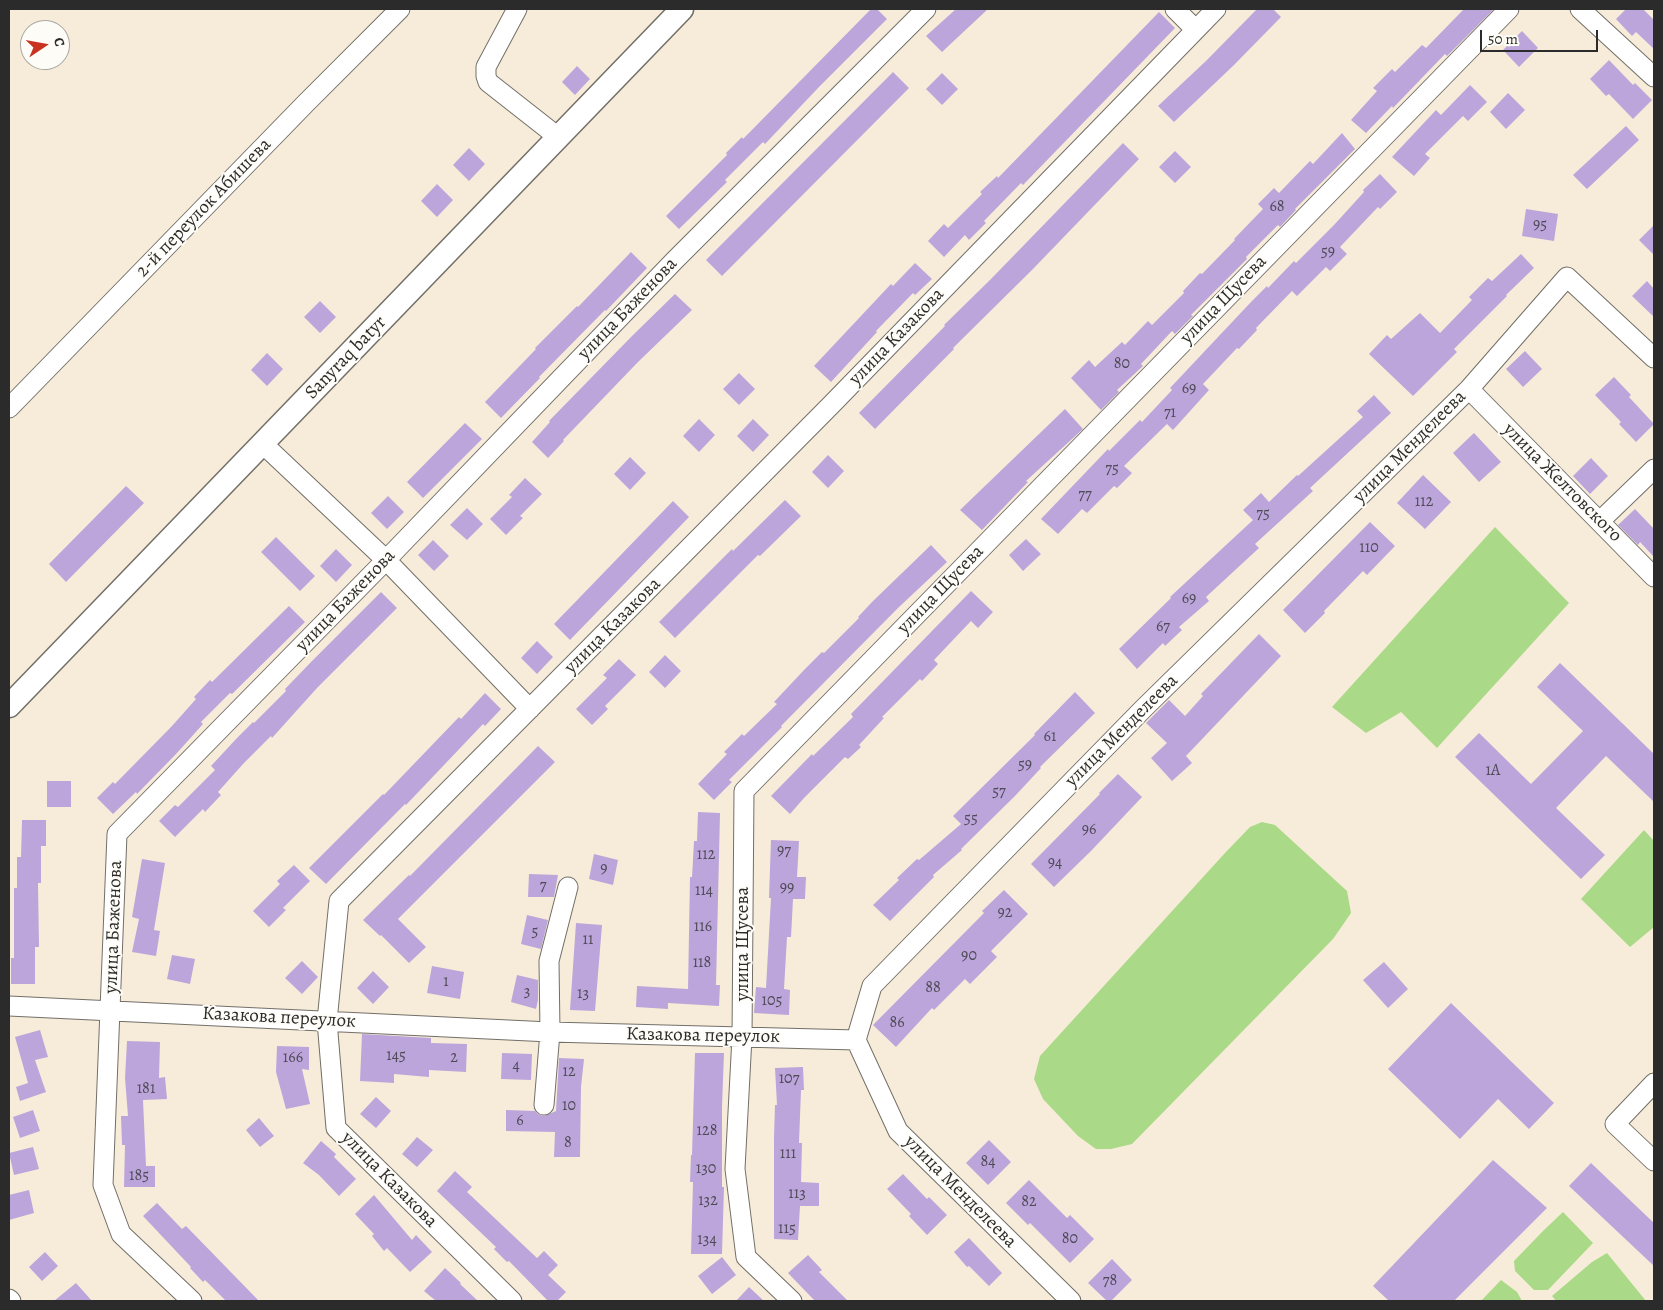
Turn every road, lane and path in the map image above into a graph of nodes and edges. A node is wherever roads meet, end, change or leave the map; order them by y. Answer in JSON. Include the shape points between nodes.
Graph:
{"nodes":[{"id":1,"x":400,"y":9,"type":"edge"},
{"id":2,"x":517,"y":9,"type":"edge"},
{"id":3,"x":682,"y":9,"type":"edge"},
{"id":4,"x":926,"y":9,"type":"edge"},
{"id":5,"x":1175,"y":9,"type":"edge"},
{"id":6,"x":1216,"y":9,"type":"edge"},
{"id":7,"x":1509,"y":9,"type":"edge"},
{"id":8,"x":1580,"y":9,"type":"edge"},
{"id":9,"x":1195,"y":29,"type":"junction"},
{"id":10,"x":1654,"y":77,"type":"edge"},
{"id":11,"x":558,"y":138,"type":"junction"},
{"id":12,"x":1654,"y":358,"type":"edge"},
{"id":13,"x":1469,"y":389,"type":"junction"},
{"id":14,"x":9,"y":408,"type":"edge"},
{"id":15,"x":263,"y":444,"type":"junction"},
{"id":16,"x":1654,"y":469,"type":"edge"},
{"id":17,"x":1600,"y":521,"type":"junction"},
{"id":18,"x":386,"y":560,"type":"junction"},
{"id":19,"x":1654,"y":577,"type":"edge"},
{"id":20,"x":9,"y":706,"type":"edge"},
{"id":21,"x":530,"y":709,"type":"junction"},
{"id":22,"x":568,"y":887,"type":"dead end"},
{"id":23,"x":9,"y":1006,"type":"edge"},
{"id":24,"x":111,"y":1010,"type":"junction"},
{"id":25,"x":327,"y":1021,"type":"junction"},
{"id":26,"x":550,"y":1032,"type":"junction"},
{"id":27,"x":742,"y":1037,"type":"junction"},
{"id":28,"x":856,"y":1040,"type":"junction"},
{"id":29,"x":1654,"y":1083,"type":"edge"},
{"id":30,"x":544,"y":1105,"type":"dead end"},
{"id":31,"x":1654,"y":1161,"type":"edge"},
{"id":32,"x":192,"y":1301,"type":"edge"},
{"id":33,"x":512,"y":1301,"type":"edge"},
{"id":34,"x":792,"y":1301,"type":"edge"},
{"id":35,"x":1071,"y":1301,"type":"edge"}],
"edges":[{"from":1,"to":14,"type":"street","name":"2-й переулок Абишева"},
{"from":2,"to":11,"type":"street","via":[[486,67],[486,76],[488,82]]},
{"from":3,"to":11,"type":"street","name":"Sanyraq batyr"},
{"from":4,"to":18,"type":"street","name":"улица Баженова","via":[[675,260]]},
{"from":5,"to":9,"type":"street"},
{"from":6,"to":9,"type":"street","name":"улица Казакова"},
{"from":7,"to":27,"type":"street","name":"улица Щусева","via":[[744,791]]},
{"from":8,"to":10,"type":"street"},
{"from":9,"to":21,"type":"street","name":"улица Казакова","via":[[832,404]]},
{"from":11,"to":15,"type":"street","name":"Sanyraq batyr"},
{"from":12,"to":13,"type":"street","name":"улица Менделеева","via":[[1567,277]]},
{"from":13,"to":17,"type":"street","name":"улица Желтовского"},
{"from":13,"to":28,"type":"street","name":"улица Менделеева","via":[[1143,709],[872,986]]},
{"from":15,"to":18,"type":"street"},
{"from":15,"to":20,"type":"street","name":"Sanyraq batyr"},
{"from":16,"to":17,"type":"street"},
{"from":17,"to":19,"type":"street","name":"улица Желтовского"},
{"from":18,"to":21,"type":"street"},
{"from":18,"to":24,"type":"street","name":"улица Баженова","via":[[117,834]]},
{"from":21,"to":25,"type":"street","name":"улица Казакова","via":[[339,901]]},
{"from":22,"to":26,"type":"street","via":[[549,961]]},
{"from":23,"to":24,"type":"street","name":"Казакова переулок"},
{"from":24,"to":25,"type":"street","name":"Казакова переулок"},
{"from":24,"to":32,"type":"street","name":"улица Баженова","via":[[104,1185],[121,1234]]},
{"from":25,"to":26,"type":"street","name":"Казакова переулок"},
{"from":25,"to":33,"type":"street","name":"улица Казакова","via":[[336,1128]]},
{"from":26,"to":27,"type":"street","name":"Казакова переулок"},
{"from":26,"to":30,"type":"street"},
{"from":27,"to":28,"type":"street","name":"Казакова переулок"},
{"from":27,"to":34,"type":"street","name":"улица Щусева","via":[[735,1169],[746,1257]]},
{"from":28,"to":35,"type":"street","name":"улица Менделеева","via":[[898,1132]]},
{"from":29,"to":31,"type":"street","via":[[1615,1124]]}]}
